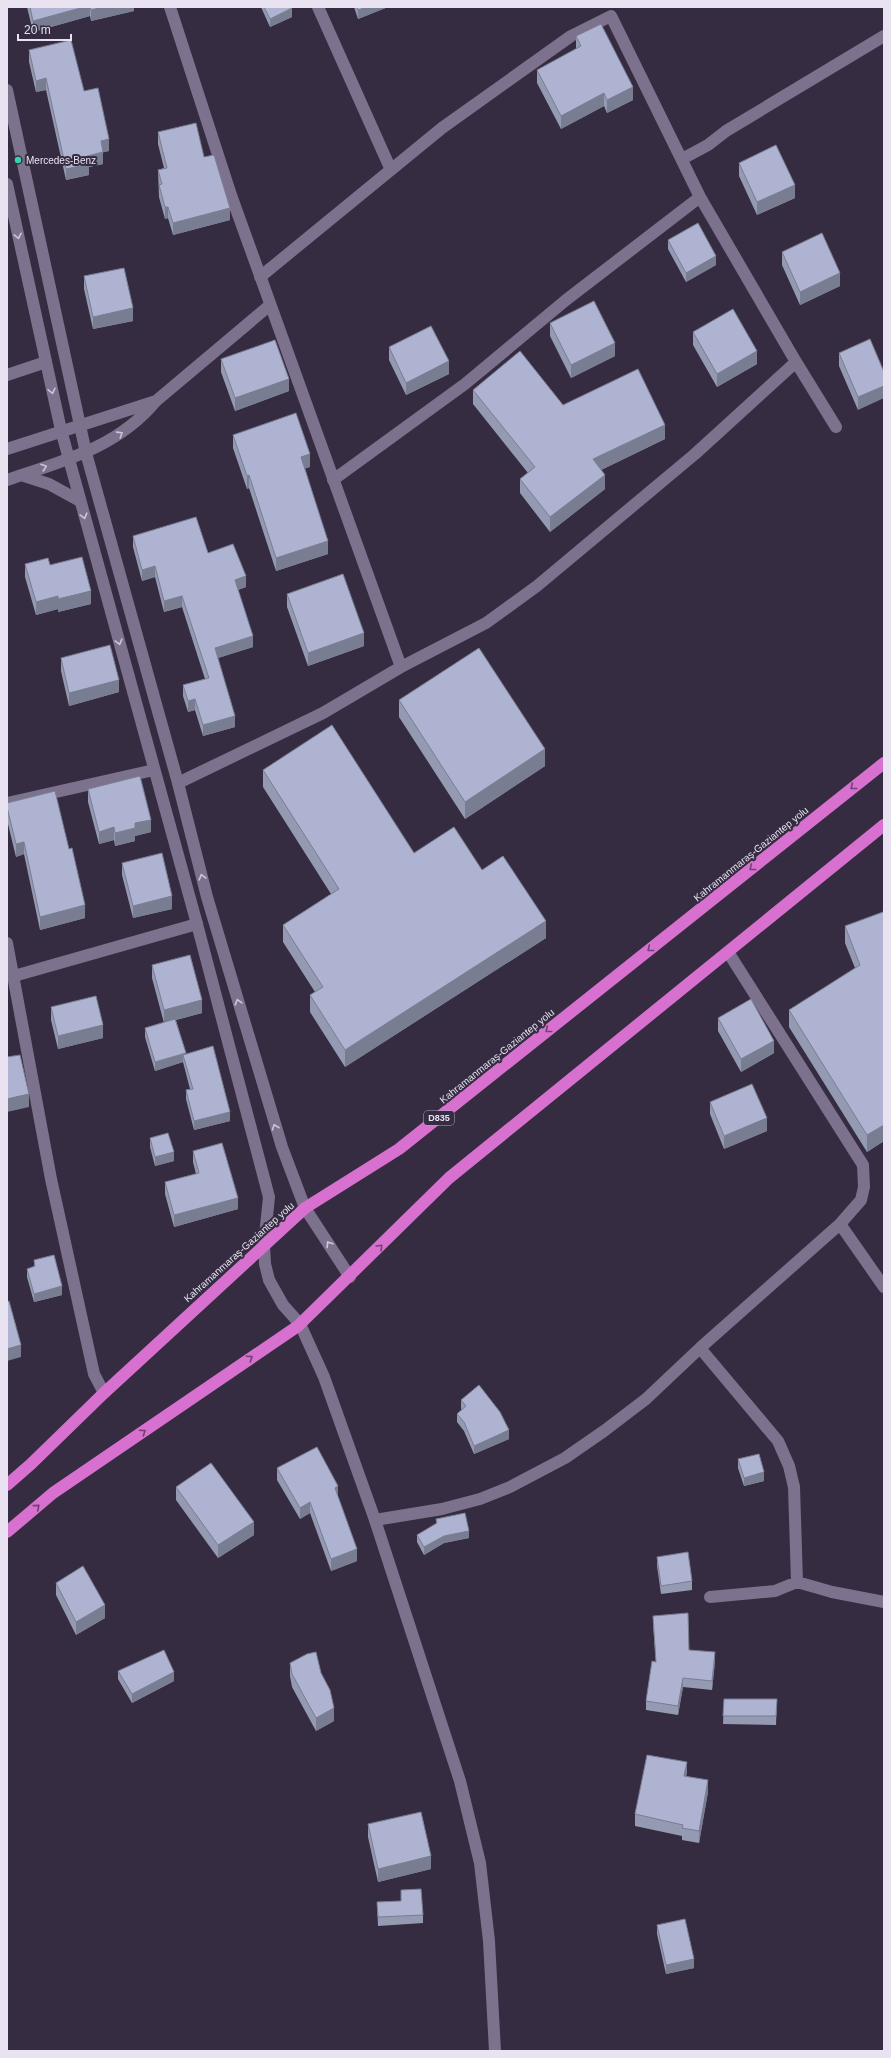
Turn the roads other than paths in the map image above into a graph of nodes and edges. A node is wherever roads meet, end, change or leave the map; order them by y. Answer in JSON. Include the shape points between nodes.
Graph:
{"nodes":[{"id":1,"x":170,"y":7,"type":"edge"},
{"id":2,"x":318,"y":7,"type":"edge"},
{"id":3,"x":884,"y":36,"type":"edge"},
{"id":4,"x":7,"y":90,"type":"edge"},
{"id":5,"x":682,"y":159,"type":"junction"},
{"id":6,"x":391,"y":170,"type":"junction"},
{"id":7,"x":7,"y":184,"type":"edge"},
{"id":8,"x":700,"y":197,"type":"junction"},
{"id":9,"x":260,"y":277,"type":"junction"},
{"id":10,"x":270,"y":305,"type":"junction"},
{"id":11,"x":46,"y":362,"type":"junction"},
{"id":12,"x":796,"y":362,"type":"junction"},
{"id":13,"x":7,"y":376,"type":"edge"},
{"id":14,"x":156,"y":401,"type":"junction"},
{"id":15,"x":80,"y":425,"type":"junction"},
{"id":16,"x":836,"y":427,"type":"dead end"},
{"id":17,"x":61,"y":430,"type":"junction"},
{"id":18,"x":7,"y":449,"type":"edge"},
{"id":19,"x":86,"y":453,"type":"junction"},
{"id":20,"x":69,"y":459,"type":"junction"},
{"id":21,"x":21,"y":475,"type":"junction"},
{"id":22,"x":7,"y":480,"type":"edge"},
{"id":23,"x":333,"y":480,"type":"junction"},
{"id":24,"x":80,"y":501,"type":"junction"},
{"id":25,"x":401,"y":667,"type":"junction"},
{"id":26,"x":884,"y":763,"type":"edge"},
{"id":27,"x":154,"y":770,"type":"junction"},
{"id":28,"x":178,"y":783,"type":"junction"},
{"id":29,"x":7,"y":803,"type":"edge"},
{"id":30,"x":884,"y":825,"type":"edge"},
{"id":31,"x":197,"y":924,"type":"junction"},
{"id":32,"x":7,"y":943,"type":"edge"},
{"id":33,"x":728,"y":952,"type":"junction"},
{"id":34,"x":227,"y":965,"type":"junction"},
{"id":35,"x":208,"y":969,"type":"junction"},
{"id":36,"x":14,"y":976,"type":"junction"},
{"id":37,"x":305,"y":1208,"type":"junction"},
{"id":38,"x":840,"y":1224,"type":"junction"},
{"id":39,"x":264,"y":1244,"type":"junction"},
{"id":40,"x":350,"y":1277,"type":"junction"},
{"id":41,"x":884,"y":1287,"type":"edge"},
{"id":42,"x":300,"y":1324,"type":"junction"},
{"id":43,"x":700,"y":1348,"type":"junction"},
{"id":44,"x":104,"y":1392,"type":"junction"},
{"id":45,"x":7,"y":1485,"type":"edge"},
{"id":46,"x":375,"y":1520,"type":"junction"},
{"id":47,"x":7,"y":1532,"type":"edge"},
{"id":48,"x":797,"y":1582,"type":"junction"},
{"id":49,"x":710,"y":1597,"type":"dead end"},
{"id":50,"x":884,"y":1602,"type":"edge"},
{"id":51,"x":495,"y":2051,"type":"edge"}],
"edges":[{"from":1,"to":9,"type":"street"},
{"from":2,"to":6,"type":"street"},
{"from":3,"to":5,"type":"street"},
{"from":4,"to":15,"type":"street"},
{"from":5,"to":6,"type":"street","via":[[611,16],[571,36],[442,128]]},
{"from":5,"to":8,"type":"street"},
{"from":6,"to":9,"type":"street"},
{"from":7,"to":11,"type":"street","one_way":true},
{"from":8,"to":12,"type":"street"},
{"from":8,"to":23,"type":"street","via":[[566,300],[465,384]]},
{"from":9,"to":10,"type":"street"},
{"from":10,"to":14,"type":"street"},
{"from":10,"to":23,"type":"street"},
{"from":11,"to":13,"type":"street"},
{"from":11,"to":17,"type":"street","one_way":true},
{"from":12,"to":16,"type":"street"},
{"from":12,"to":25,"type":"street","via":[[695,454],[537,586],[486,623]]},
{"from":14,"to":15,"type":"street"},
{"from":19,"to":14,"type":"street","one_way":true,"via":[[126,430],[142,418]]},
{"from":15,"to":17,"type":"street"},
{"from":15,"to":19,"type":"street"},
{"from":17,"to":18,"type":"street"},
{"from":17,"to":20,"type":"street"},
{"from":19,"to":20,"type":"street"},
{"from":19,"to":28,"type":"street"},
{"from":21,"to":20,"type":"street","one_way":true},
{"from":20,"to":24,"type":"street"},
{"from":21,"to":22,"type":"street"},
{"from":21,"to":24,"type":"street","via":[[49,484]]},
{"from":23,"to":25,"type":"street"},
{"from":24,"to":27,"type":"street","one_way":true},
{"from":25,"to":28,"type":"street","via":[[323,713]]},
{"from":26,"to":37,"type":"highway","name":"Kahramanmaraş-Gaziantep yolu","number":"D835","one_way":true,"via":[[399,1149]]},
{"from":27,"to":29,"type":"street"},
{"from":27,"to":31,"type":"street"},
{"from":34,"to":28,"type":"street","one_way":true},
{"from":30,"to":33,"type":"highway"},
{"from":31,"to":35,"type":"street"},
{"from":31,"to":36,"type":"street"},
{"from":32,"to":36,"type":"street"},
{"from":33,"to":38,"type":"street","via":[[863,1165],[864,1187],[861,1200]]},
{"from":40,"to":33,"type":"highway","one_way":true,"via":[[449,1178]]},
{"from":34,"to":35,"type":"street"},
{"from":37,"to":34,"type":"street","one_way":true,"via":[[272,1116]]},
{"from":35,"to":39,"type":"street","via":[[269,1197]]},
{"from":36,"to":44,"type":"street","via":[[51,1179],[94,1374]]},
{"from":37,"to":39,"type":"highway","name":"Kahramanmaraş-Gaziantep yolu","number":"D835"},
{"from":40,"to":37,"type":"street","one_way":true},
{"from":38,"to":41,"type":"street"},
{"from":38,"to":43,"type":"street"},
{"from":39,"to":42,"type":"street","via":[[265,1264],[274,1292]]},
{"from":39,"to":44,"type":"highway","name":"Kahramanmaraş-Gaziantep yolu","number":"D835"},
{"from":40,"to":42,"type":"highway"},
{"from":42,"to":46,"type":"street","via":[[324,1377]]},
{"from":47,"to":42,"type":"highway","one_way":true,"via":[[53,1493]]},
{"from":43,"to":46,"type":"street","via":[[646,1400],[565,1458],[510,1487],[480,1499],[442,1509]]},
{"from":43,"to":48,"type":"street","via":[[778,1441],[789,1466],[794,1487]]},
{"from":44,"to":45,"type":"highway","name":"Kahramanmaraş-Gaziantep yolu","number":"D835"},
{"from":46,"to":51,"type":"street","via":[[460,1781],[480,1863],[489,1942]]},
{"from":48,"to":49,"type":"street","via":[[775,1591]]},
{"from":48,"to":50,"type":"street"}]}
